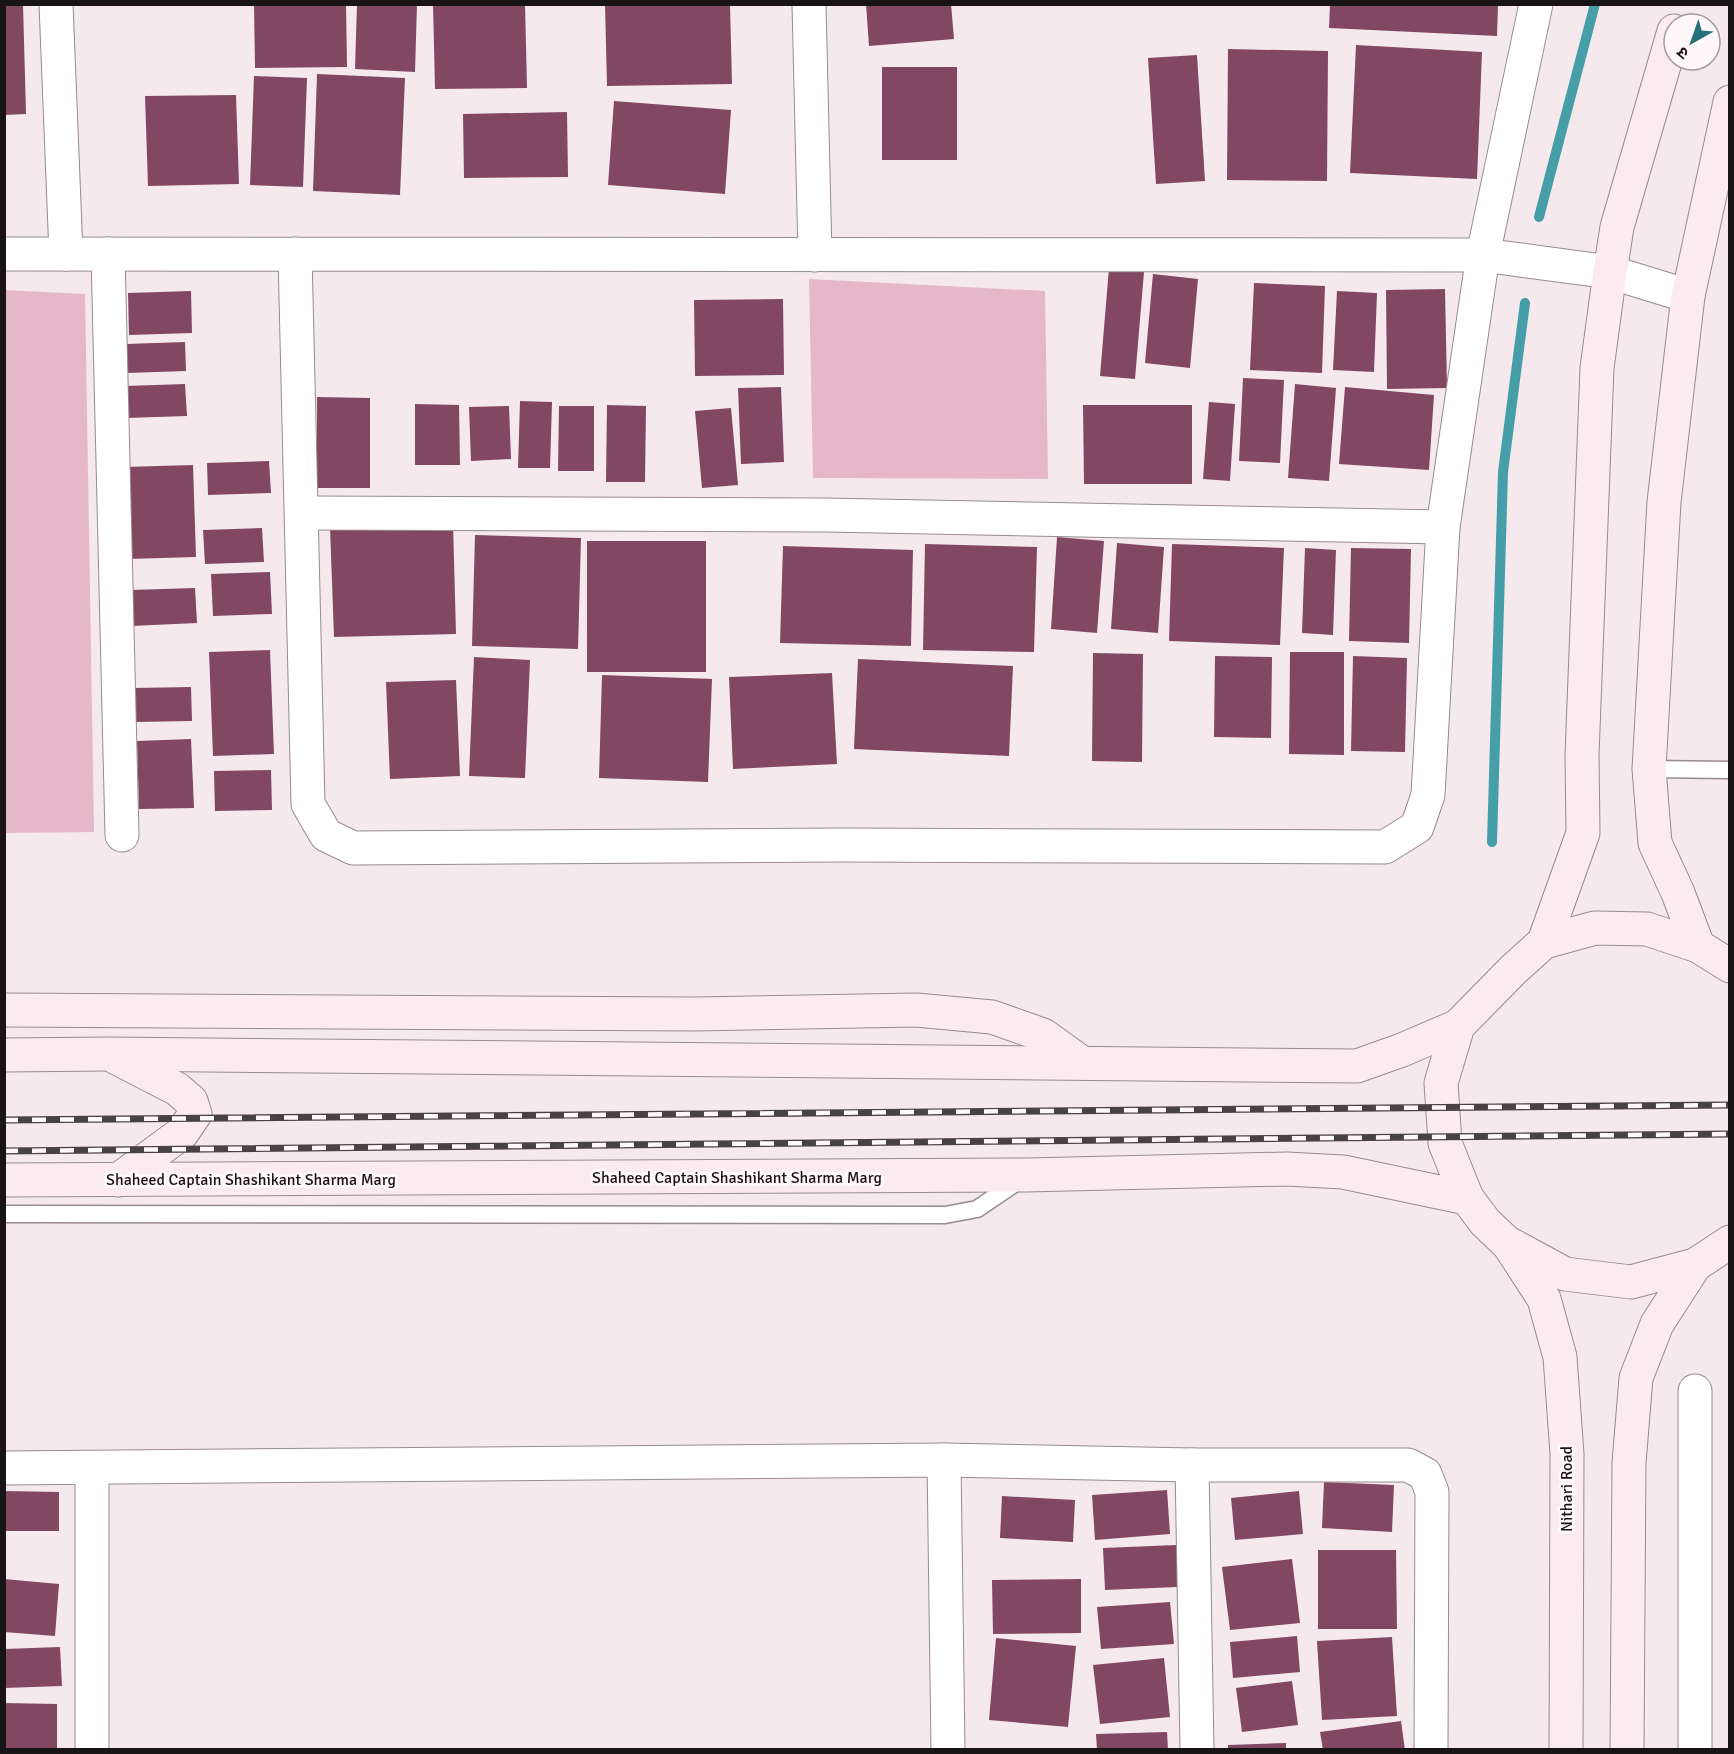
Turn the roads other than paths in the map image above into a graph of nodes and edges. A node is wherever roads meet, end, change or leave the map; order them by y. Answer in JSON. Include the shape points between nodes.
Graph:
{"nodes":[{"id":1,"x":56,"y":4,"type":"edge"},
{"id":2,"x":809,"y":4,"type":"edge"},
{"id":3,"x":1536,"y":4,"type":"edge"},
{"id":4,"x":1662,"y":72,"type":"edge"},
{"id":5,"x":1730,"y":102,"type":"edge"},
{"id":6,"x":4,"y":254,"type":"edge"},
{"id":7,"x":66,"y":254,"type":"junction"},
{"id":8,"x":108,"y":254,"type":"junction"},
{"id":9,"x":295,"y":254,"type":"junction"},
{"id":10,"x":815,"y":255,"type":"junction"},
{"id":11,"x":1484,"y":255,"type":"junction"},
{"id":12,"x":1610,"y":272,"type":"junction"},
{"id":13,"x":1688,"y":296,"type":"junction"},
{"id":14,"x":302,"y":513,"type":"junction"},
{"id":15,"x":1443,"y":527,"type":"junction"},
{"id":16,"x":1649,"y":769,"type":"junction"},
{"id":17,"x":1730,"y":770,"type":"edge"},
{"id":18,"x":122,"y":835,"type":"dead end"},
{"id":19,"x":1544,"y":942,"type":"junction"},
{"id":20,"x":1698,"y":946,"type":"junction"},
{"id":21,"x":1730,"y":966,"type":"edge"},
{"id":22,"x":4,"y":1010,"type":"edge"},
{"id":23,"x":1458,"y":1026,"type":"junction"},
{"id":24,"x":108,"y":1054,"type":"junction"},
{"id":25,"x":4,"y":1055,"type":"edge"},
{"id":26,"x":1082,"y":1063,"type":"junction"},
{"id":27,"x":1026,"y":1175,"type":"junction"},
{"id":28,"x":4,"y":1180,"type":"edge"},
{"id":29,"x":118,"y":1180,"type":"junction"},
{"id":30,"x":1467,"y":1198,"type":"junction"},
{"id":31,"x":4,"y":1214,"type":"edge"},
{"id":32,"x":1506,"y":1242,"type":"junction"},
{"id":33,"x":1730,"y":1242,"type":"edge"},
{"id":34,"x":1695,"y":1265,"type":"junction"},
{"id":35,"x":1695,"y":1391,"type":"dead end"},
{"id":36,"x":944,"y":1460,"type":"junction"},
{"id":37,"x":1192,"y":1465,"type":"junction"},
{"id":38,"x":4,"y":1468,"type":"edge"},
{"id":39,"x":92,"y":1468,"type":"junction"},
{"id":40,"x":92,"y":1749,"type":"edge"},
{"id":41,"x":948,"y":1749,"type":"edge"},
{"id":42,"x":1197,"y":1749,"type":"edge"},
{"id":43,"x":1431,"y":1749,"type":"edge"},
{"id":44,"x":1566,"y":1749,"type":"edge"},
{"id":45,"x":1627,"y":1749,"type":"edge"},
{"id":46,"x":1695,"y":1749,"type":"edge"}],
"edges":[{"from":1,"to":7,"type":"street"},
{"from":2,"to":10,"type":"street"},
{"from":3,"to":11,"type":"street"},
{"from":4,"to":12,"type":"main road","via":[[1617,226]]},
{"from":5,"to":13,"type":"main road"},
{"from":6,"to":7,"type":"street"},
{"from":7,"to":8,"type":"street"},
{"from":8,"to":9,"type":"street"},
{"from":8,"to":18,"type":"street"},
{"from":9,"to":10,"type":"street"},
{"from":9,"to":14,"type":"street"},
{"from":10,"to":11,"type":"street"},
{"from":11,"to":12,"type":"street"},
{"from":11,"to":15,"type":"street"},
{"from":12,"to":13,"type":"street"},
{"from":12,"to":19,"type":"main road","via":[[1597,368],[1582,755],[1583,833]]},
{"from":13,"to":16,"type":"main road","via":[[1664,502]]},
{"from":14,"to":15,"type":"street","via":[[825,515]]},
{"from":14,"to":15,"type":"street","via":[[308,804],[326,835],[353,848],[1385,847],[1417,827],[1428,795]]},
{"from":16,"to":17,"type":"lane"},
{"from":16,"to":20,"type":"main road","via":[[1656,843]]},
{"from":19,"to":20,"type":"main road","via":[[1595,928],[1647,929]]},
{"from":19,"to":23,"type":"main road"},
{"from":20,"to":21,"type":"main road"},
{"from":22,"to":26,"type":"main road","via":[[683,1014],[916,1011],[992,1017],[1043,1035]]},
{"from":23,"to":26,"type":"main road","via":[[1357,1066]]},
{"from":23,"to":30,"type":"main road","via":[[1441,1083],[1444,1143]]},
{"from":24,"to":25,"type":"main road"},
{"from":24,"to":26,"type":"main road"},
{"from":24,"to":29,"type":"main road","via":[[177,1089],[191,1101],[195,1114],[182,1133]]},
{"from":27,"to":29,"type":"main road","name":"Shaheed Captain Shashikant Sharma Marg"},
{"from":27,"to":30,"type":"main road","name":"Shaheed Captain Shashikant Sharma Marg","via":[[1332,1171]]},
{"from":27,"to":31,"type":"lane","via":[[977,1209],[945,1215]]},
{"from":28,"to":29,"type":"main road","name":"Shaheed Captain Shashikant Sharma Marg"},
{"from":30,"to":32,"type":"main road"},
{"from":32,"to":34,"type":"main road","via":[[1565,1274],[1631,1282]]},
{"from":32,"to":44,"type":"main road","name":"Nithari Road","via":[[1544,1299],[1560,1357],[1567,1454]]},
{"from":33,"to":34,"type":"main road"},
{"from":34,"to":45,"type":"main road","via":[[1657,1324],[1636,1378],[1629,1463]]},
{"from":35,"to":46,"type":"street"},
{"from":36,"to":37,"type":"street"},
{"from":36,"to":39,"type":"street"},
{"from":36,"to":41,"type":"street"},
{"from":37,"to":42,"type":"street"},
{"from":37,"to":43,"type":"street","via":[[1408,1465],[1425,1474],[1432,1492]]},
{"from":38,"to":39,"type":"street"},
{"from":39,"to":40,"type":"street"}]}
